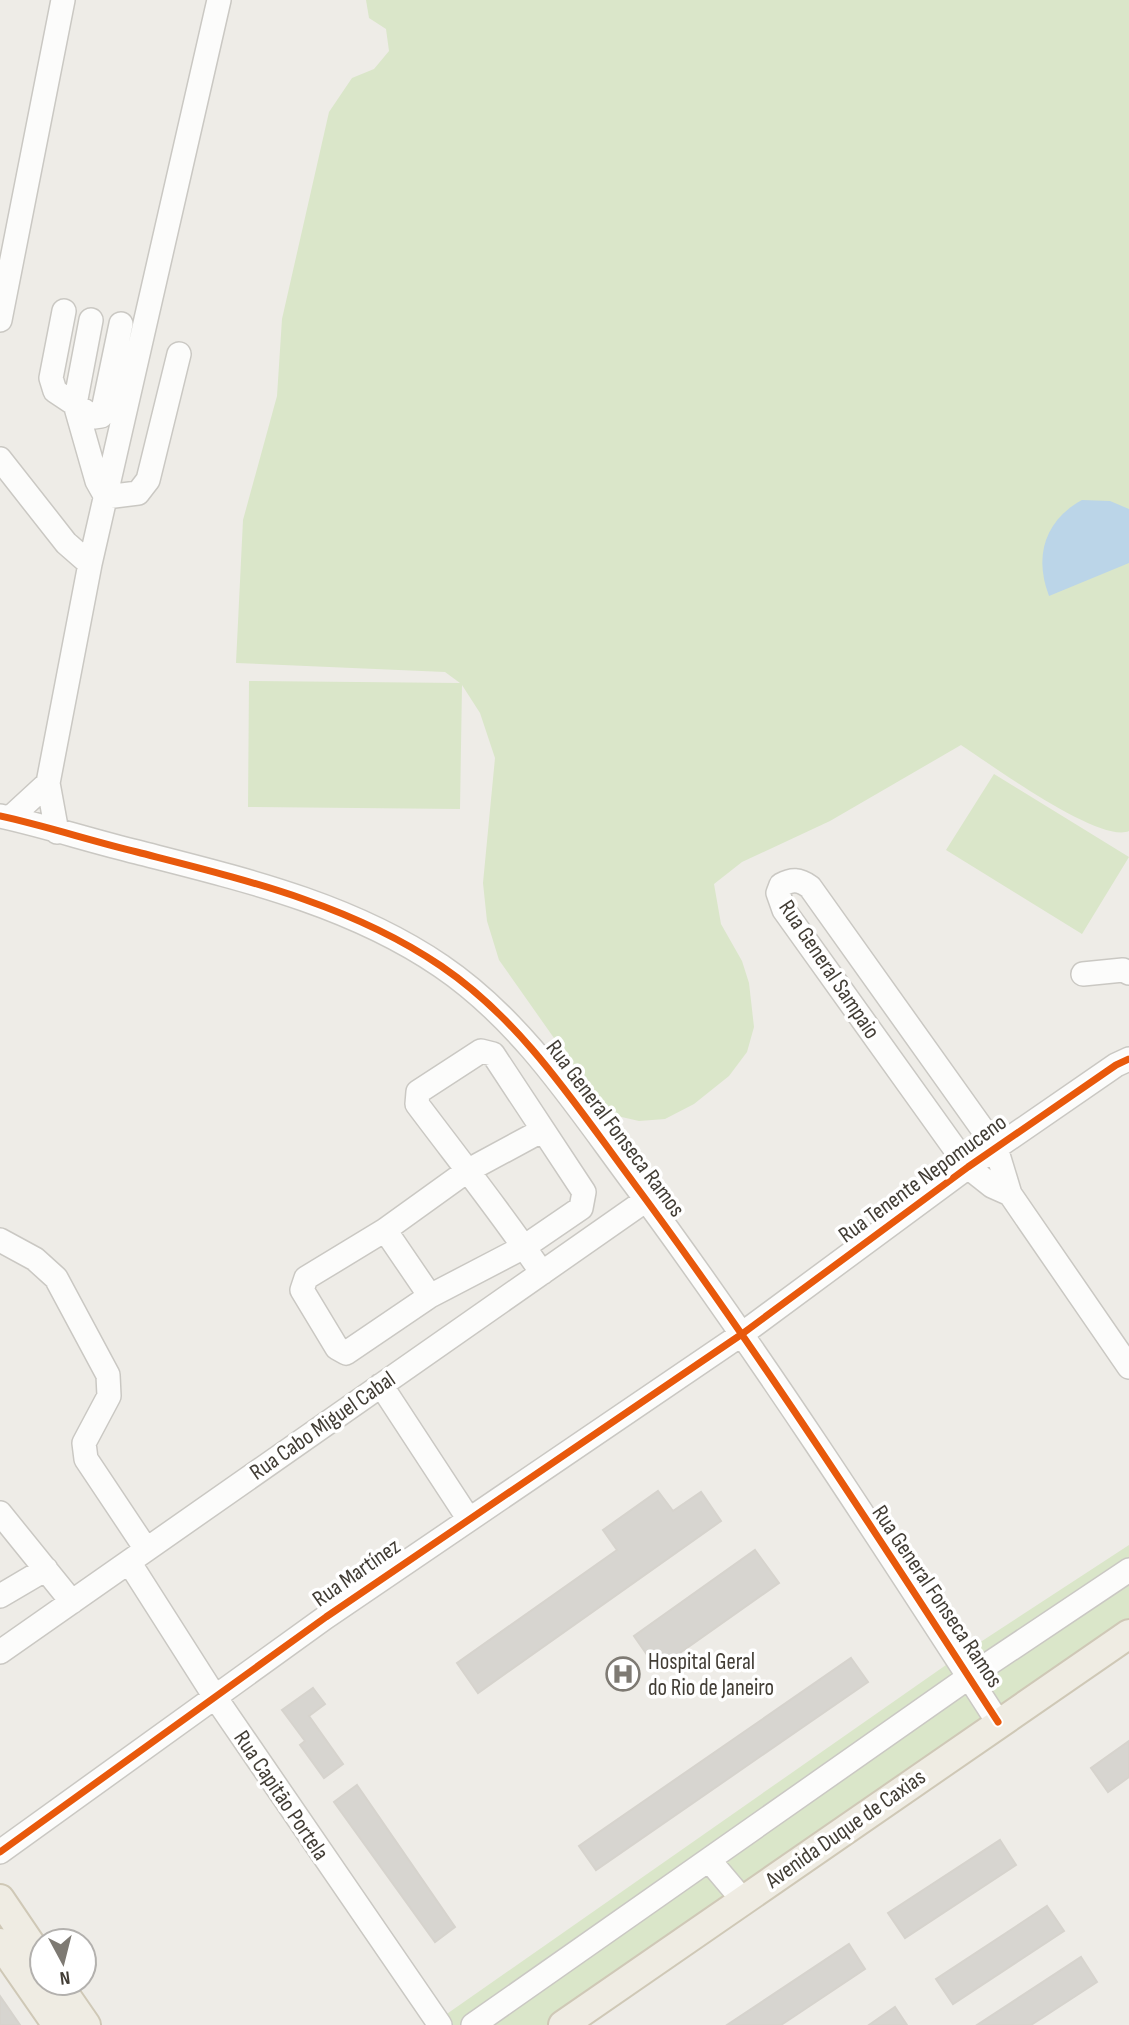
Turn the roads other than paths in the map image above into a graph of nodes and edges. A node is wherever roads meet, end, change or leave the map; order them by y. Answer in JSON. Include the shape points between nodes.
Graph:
{"nodes":[{"id":1,"x":64,"y":0,"type":"edge"},
{"id":2,"x":219,"y":0,"type":"edge"},
{"id":3,"x":64,"y":311,"type":"dead end"},
{"id":4,"x":0,"y":320,"type":"edge"},
{"id":5,"x":91,"y":320,"type":"dead end"},
{"id":6,"x":121,"y":324,"type":"dead end"},
{"id":7,"x":179,"y":354,"type":"dead end"},
{"id":8,"x":75,"y":404,"type":"junction"},
{"id":9,"x":0,"y":459,"type":"edge"},
{"id":10,"x":106,"y":497,"type":"junction"},
{"id":11,"x":90,"y":564,"type":"junction"},
{"id":12,"x":48,"y":783,"type":"junction"},
{"id":13,"x":5,"y":817,"type":"edge"},
{"id":14,"x":57,"y":832,"type":"junction"},
{"id":15,"x":1129,"y":973,"type":"edge"},
{"id":16,"x":1083,"y":974,"type":"dead end"},
{"id":17,"x":901,"y":1014,"type":"junction"},
{"id":18,"x":871,"y":1032,"type":"junction"},
{"id":19,"x":1125,"y":1069,"type":"edge"},
{"id":20,"x":543,"y":1130,"type":"junction"},
{"id":21,"x":996,"y":1147,"type":"junction"},
{"id":22,"x":968,"y":1167,"type":"junction"},
{"id":23,"x":467,"y":1171,"type":"junction"},
{"id":24,"x":1010,"y":1194,"type":"junction"},
{"id":25,"x":646,"y":1200,"type":"junction"},
{"id":26,"x":385,"y":1230,"type":"junction"},
{"id":27,"x":0,"y":1240,"type":"edge"},
{"id":28,"x":524,"y":1247,"type":"junction"},
{"id":29,"x":541,"y":1273,"type":"junction"},
{"id":30,"x":430,"y":1296,"type":"junction"},
{"id":31,"x":742,"y":1334,"type":"junction"},
{"id":32,"x":1129,"y":1367,"type":"edge"},
{"id":33,"x":380,"y":1385,"type":"junction"},
{"id":34,"x":0,"y":1513,"type":"edge"},
{"id":35,"x":468,"y":1518,"type":"junction"},
{"id":36,"x":138,"y":1555,"type":"junction"},
{"id":37,"x":46,"y":1569,"type":"junction"},
{"id":38,"x":1129,"y":1570,"type":"edge"},
{"id":39,"x":0,"y":1596,"type":"edge"},
{"id":40,"x":72,"y":1602,"type":"junction"},
{"id":41,"x":1129,"y":1634,"type":"edge"},
{"id":42,"x":0,"y":1652,"type":"edge"},
{"id":43,"x":969,"y":1677,"type":"junction"},
{"id":44,"x":215,"y":1698,"type":"junction"},
{"id":45,"x":998,"y":1722,"type":"junction"},
{"id":46,"x":0,"y":1852,"type":"edge"},
{"id":47,"x":709,"y":1860,"type":"junction"},
{"id":48,"x":0,"y":1899,"type":"edge"},
{"id":49,"x":742,"y":1899,"type":"junction"},
{"id":50,"x":28,"y":1940,"type":"edge"},
{"id":51,"x":0,"y":1942,"type":"edge"},
{"id":52,"x":67,"y":1997,"type":"edge"},
{"id":53,"x":57,"y":2025,"type":"edge"},
{"id":54,"x":86,"y":2025,"type":"edge"},
{"id":55,"x":440,"y":2025,"type":"edge"},
{"id":56,"x":474,"y":2025,"type":"edge"},
{"id":57,"x":563,"y":2025,"type":"edge"}],
"edges":[{"from":1,"to":4,"type":"street"},
{"from":2,"to":10,"type":"street"},
{"from":3,"to":8,"type":"street","via":[[51,377],[55,391]]},
{"from":5,"to":8,"type":"street"},
{"from":6,"to":8,"type":"street","via":[[101,415],[94,417]]},
{"from":7,"to":10,"type":"street","via":[[148,480],[138,493]]},
{"from":8,"to":10,"type":"street"},
{"from":9,"to":11,"type":"street","via":[[65,542]]},
{"from":10,"to":11,"type":"street"},
{"from":11,"to":12,"type":"street"},
{"from":12,"to":13,"type":"street"},
{"from":12,"to":14,"type":"street"},
{"from":13,"to":14,"type":"street","name":"Rua General Fonseca Ramos"},
{"from":14,"to":25,"type":"street","name":"Rua General Fonseca Ramos","via":[[275,887],[361,921],[439,965],[491,1004],[530,1045]]},
{"from":15,"to":16,"type":"street"},
{"from":17,"to":18,"type":"street"},
{"from":17,"to":18,"type":"street","name":"Rua General Sampaio","via":[[810,887],[791,880],[781,885],[778,893],[784,910]]},
{"from":17,"to":21,"type":"street","name":"Rua General Sampaio"},
{"from":18,"to":22,"type":"street","name":"Rua General Sampaio"},
{"from":19,"to":21,"type":"street","name":"Rua Tenente Nepomuceno"},
{"from":20,"to":23,"type":"street"},
{"from":20,"to":23,"type":"street","via":[[493,1055],[481,1051],[415,1096]]},
{"from":20,"to":28,"type":"street","via":[[584,1192],[585,1201],[582,1208]]},
{"from":21,"to":22,"type":"street","name":"Rua Tenente Nepomuceno"},
{"from":21,"to":24,"type":"street","name":"Rua General Sampaio"},
{"from":22,"to":24,"type":"street","name":"Rua General Sampaio"},
{"from":22,"to":31,"type":"street","name":"Rua Tenente Nepomuceno"},
{"from":23,"to":26,"type":"street"},
{"from":23,"to":28,"type":"street"},
{"from":24,"to":32,"type":"street","name":"Rua General Sampaio"},
{"from":25,"to":29,"type":"street","name":"Rua Cabo Miguel Cabal"},
{"from":25,"to":31,"type":"street","name":"Rua General Fonseca Ramos"},
{"from":26,"to":30,"type":"street"},
{"from":26,"to":30,"type":"street","via":[[302,1283],[337,1348],[346,1353]]},
{"from":27,"to":36,"type":"street","name":"Rua Capitão Portela","via":[[35,1259],[56,1278],[108,1375],[109,1396],[83,1451]]},
{"from":28,"to":29,"type":"street"},
{"from":28,"to":30,"type":"street"},
{"from":29,"to":33,"type":"street","name":"Rua Cabo Miguel Cabal"},
{"from":31,"to":35,"type":"street","name":"Rua Martínez"},
{"from":31,"to":43,"type":"street","name":"Rua General Fonseca Ramos"},
{"from":33,"to":35,"type":"street"},
{"from":33,"to":36,"type":"street","name":"Rua Cabo Miguel Cabal"},
{"from":34,"to":37,"type":"street"},
{"from":35,"to":44,"type":"street","name":"Rua Martínez"},
{"from":36,"to":40,"type":"street","name":"Rua Cabo Miguel Cabal"},
{"from":36,"to":44,"type":"street","name":"Rua Capitão Portela"},
{"from":37,"to":39,"type":"street"},
{"from":37,"to":40,"type":"street"},
{"from":38,"to":43,"type":"street"},
{"from":40,"to":42,"type":"street","name":"Rua Cabo Miguel Cabal"},
{"from":41,"to":45,"type":"main road","name":"Avenida Duque de Caxias"},
{"from":43,"to":45,"type":"street","name":"Rua General Fonseca Ramos"},
{"from":43,"to":47,"type":"street"},
{"from":44,"to":46,"type":"street","name":"Rua Martínez"},
{"from":44,"to":55,"type":"street","name":"Rua Capitão Portela"},
{"from":45,"to":49,"type":"main road","name":"Avenida Duque de Caxias"},
{"from":47,"to":49,"type":"street"},
{"from":47,"to":56,"type":"street"},
{"from":48,"to":50,"type":"main road"},
{"from":49,"to":57,"type":"main road","name":"Avenida Duque de Caxias"},
{"from":51,"to":53,"type":"main road"},
{"from":52,"to":54,"type":"main road"}]}
